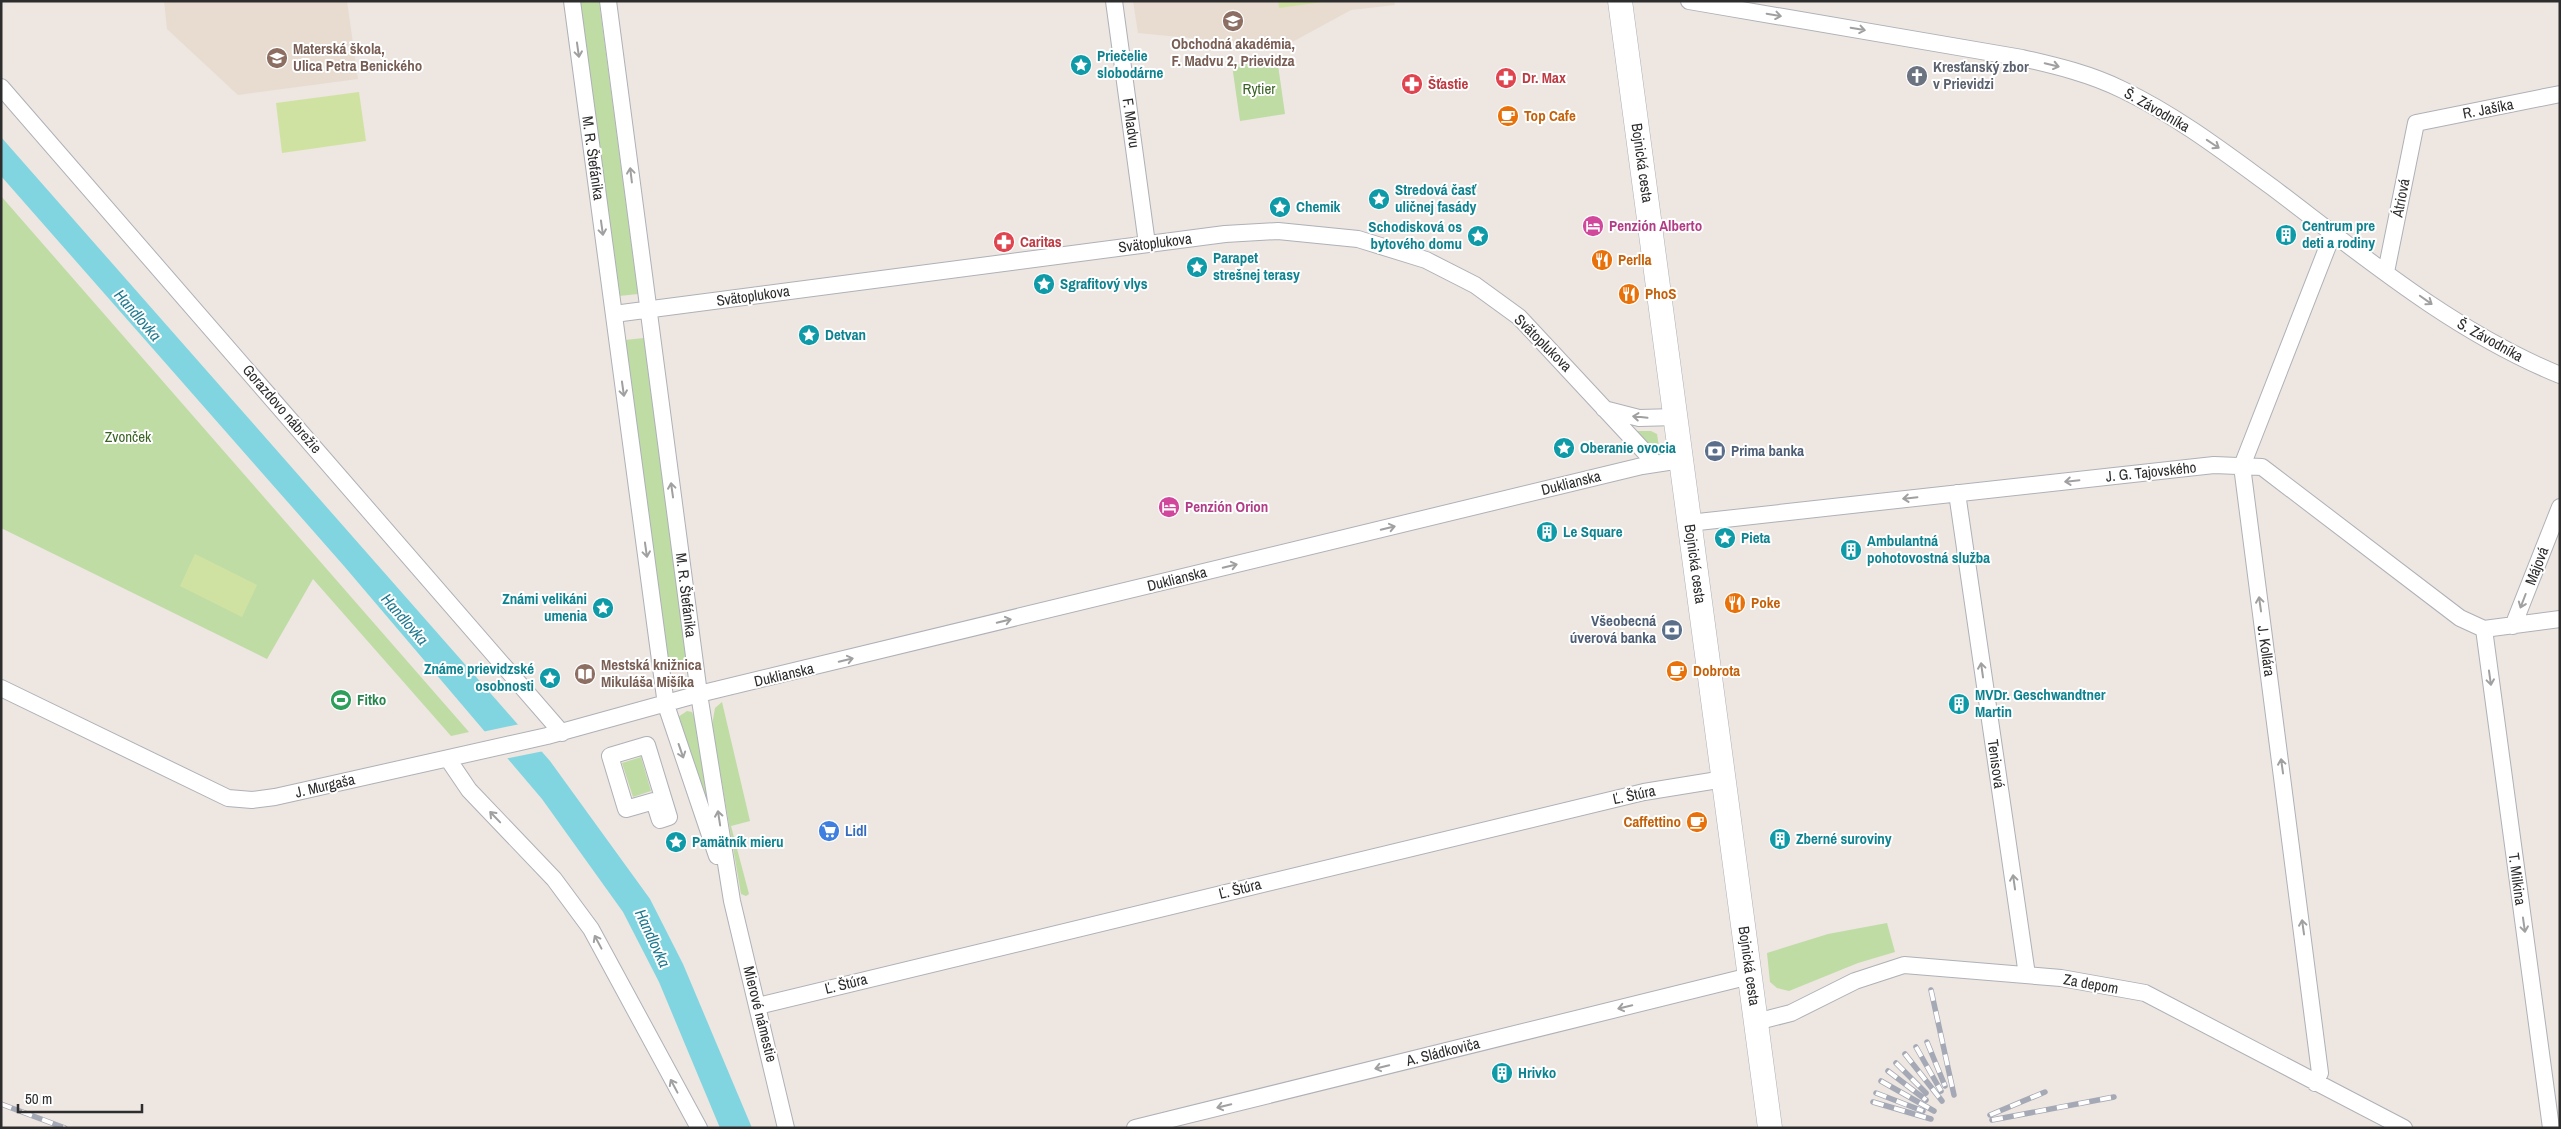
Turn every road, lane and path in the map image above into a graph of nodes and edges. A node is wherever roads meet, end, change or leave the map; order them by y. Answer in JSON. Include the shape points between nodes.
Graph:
{"nodes":[{"id":1,"x":572,"y":1,"type":"edge"},
{"id":2,"x":608,"y":1,"type":"edge"},
{"id":3,"x":1114,"y":1,"type":"edge"},
{"id":4,"x":1620,"y":1,"type":"edge"},
{"id":5,"x":1689,"y":1,"type":"edge"},
{"id":6,"x":1,"y":87,"type":"edge"},
{"id":7,"x":2560,"y":94,"type":"edge"},
{"id":8,"x":2416,"y":123,"type":"joint"},
{"id":9,"x":2333,"y":233,"type":"junction"},
{"id":10,"x":1147,"y":244,"type":"junction"},
{"id":11,"x":2386,"y":272,"type":"junction"},
{"id":12,"x":649,"y":310,"type":"junction"},
{"id":13,"x":614,"y":314,"type":"junction"},
{"id":14,"x":2560,"y":375,"type":"edge"},
{"id":15,"x":1604,"y":409,"type":"junction"},
{"id":16,"x":1676,"y":417,"type":"junction"},
{"id":17,"x":1681,"y":460,"type":"junction"},
{"id":18,"x":1656,"y":464,"type":"junction"},
{"id":19,"x":2242,"y":466,"type":"junction"},
{"id":20,"x":1956,"y":493,"type":"junction"},
{"id":21,"x":2560,"y":507,"type":"edge"},
{"id":22,"x":1690,"y":523,"type":"junction"},
{"id":23,"x":2560,"y":619,"type":"edge"},
{"id":24,"x":2513,"y":626,"type":"junction"},
{"id":25,"x":2484,"y":629,"type":"junction"},
{"id":26,"x":1,"y":688,"type":"edge"},
{"id":27,"x":699,"y":694,"type":"junction"},
{"id":28,"x":666,"y":704,"type":"junction"},
{"id":29,"x":555,"y":734,"type":"junction"},
{"id":30,"x":448,"y":759,"type":"junction"},
{"id":31,"x":1724,"y":779,"type":"junction"},
{"id":32,"x":626,"y":809,"type":"joint"},
{"id":33,"x":732,"y":901,"type":"junction"},
{"id":34,"x":2027,"y":975,"type":"junction"},
{"id":35,"x":1750,"y":976,"type":"junction"},
{"id":36,"x":758,"y":1006,"type":"junction"},
{"id":37,"x":1756,"y":1022,"type":"junction"},
{"id":38,"x":2315,"y":1083,"type":"junction"},
{"id":39,"x":699,"y":1128,"type":"edge"},
{"id":40,"x":786,"y":1128,"type":"edge"},
{"id":41,"x":1135,"y":1128,"type":"edge"},
{"id":42,"x":1770,"y":1128,"type":"edge"},
{"id":43,"x":2404,"y":1128,"type":"edge"},
{"id":44,"x":2551,"y":1128,"type":"edge"}],
"edges":[{"from":1,"to":13,"type":"street","name":"M. R. Štefánika","one_way":true},
{"from":12,"to":2,"type":"street","name":"M. R. Štefánika","one_way":true},
{"from":3,"to":10,"type":"street","name":"F. Madvu"},
{"from":4,"to":16,"type":"street","name":"Bojnická cesta"},
{"from":5,"to":9,"type":"street","name":"Š. Závodníka","one_way":true,"via":[[2022,58],[2074,70],[2122,89],[2171,116]]},
{"from":6,"to":29,"type":"street","name":"Gorazdovo nábrežie"},
{"from":7,"to":8,"type":"street","name":"R. Jašíka"},
{"from":8,"to":11,"type":"street","name":"Átriová"},
{"from":9,"to":11,"type":"street","name":"Š. Závodníka"},
{"from":9,"to":19,"type":"street","name":"J. Kollára"},
{"from":10,"to":12,"type":"street","name":"Svätoplukova"},
{"from":10,"to":15,"type":"street","name":"Svätoplukova","via":[[1278,231],[1358,239],[1426,260],[1475,285],[1519,317]]},
{"from":11,"to":14,"type":"street","name":"Š. Závodníka","one_way":true,"via":[[2451,318],[2513,354]]},
{"from":12,"to":13,"type":"street"},
{"from":27,"to":12,"type":"street","name":"M. R. Štefánika","one_way":true},
{"from":13,"to":28,"type":"street","name":"M. R. Štefánika","one_way":true},
{"from":16,"to":15,"type":"street","one_way":true,"via":[[1639,418]]},
{"from":15,"to":18,"type":"street","name":"Svätoplukova"},
{"from":16,"to":17,"type":"street","name":"Bojnická cesta"},
{"from":17,"to":18,"type":"street"},
{"from":17,"to":22,"type":"street","name":"Bojnická cesta"},
{"from":27,"to":18,"type":"street","name":"Duklianska","one_way":true},
{"from":19,"to":20,"type":"street","name":"J. G. Tajovského","one_way":true,"via":[[2214,465]]},
{"from":19,"to":25,"type":"street","name":"J. G. Tajovského","via":[[2262,467],[2460,618]]},
{"from":38,"to":19,"type":"street","name":"J. Kollára","one_way":true,"via":[[2320,1073],[2309,975]]},
{"from":20,"to":22,"type":"street","name":"J. G. Tajovského","one_way":true},
{"from":34,"to":20,"type":"street","name":"Tenisová","one_way":true},
{"from":21,"to":24,"type":"street","name":"Májová","one_way":true},
{"from":22,"to":31,"type":"street","name":"Bojnická cesta"},
{"from":23,"to":24,"type":"street"},
{"from":24,"to":25,"type":"street"},
{"from":25,"to":44,"type":"street","name":"T. Milkina","one_way":true},
{"from":26,"to":30,"type":"street","name":"J. Murgaša","via":[[228,798],[252,800],[275,797]]},
{"from":27,"to":28,"type":"street"},
{"from":33,"to":27,"type":"street","name":"Mierové námestie","one_way":true},
{"from":28,"to":29,"type":"street","name":"J. Murgaša"},
{"from":28,"to":33,"type":"street","name":"Mierové námestie","one_way":true},
{"from":29,"to":30,"type":"street","name":"J. Murgaša"},
{"from":39,"to":30,"type":"street","one_way":true,"via":[[591,930],[554,878],[469,790]]},
{"from":31,"to":35,"type":"street","name":"Bojnická cesta"},
{"from":31,"to":36,"type":"street","name":"Ľ. Štúra","via":[[1644,792]]},
{"from":32,"to":32,"type":"street","via":[[610,756],[647,745],[669,817],[660,820],[654,801]]},
{"from":33,"to":36,"type":"street","name":"Mierové námestie"},
{"from":34,"to":37,"type":"street","name":"Za depom","via":[[1904,966],[1855,981],[1791,1013]]},
{"from":34,"to":38,"type":"street","name":"Za depom","via":[[2145,993]]},
{"from":35,"to":37,"type":"street","name":"Bojnická cesta"},
{"from":35,"to":41,"type":"street","name":"A. Sládkoviča","one_way":true},
{"from":36,"to":40,"type":"street","name":"Mierové námestie"},
{"from":37,"to":42,"type":"street","name":"Bojnická cesta"},
{"from":38,"to":43,"type":"street","name":"Za depom"}]}
